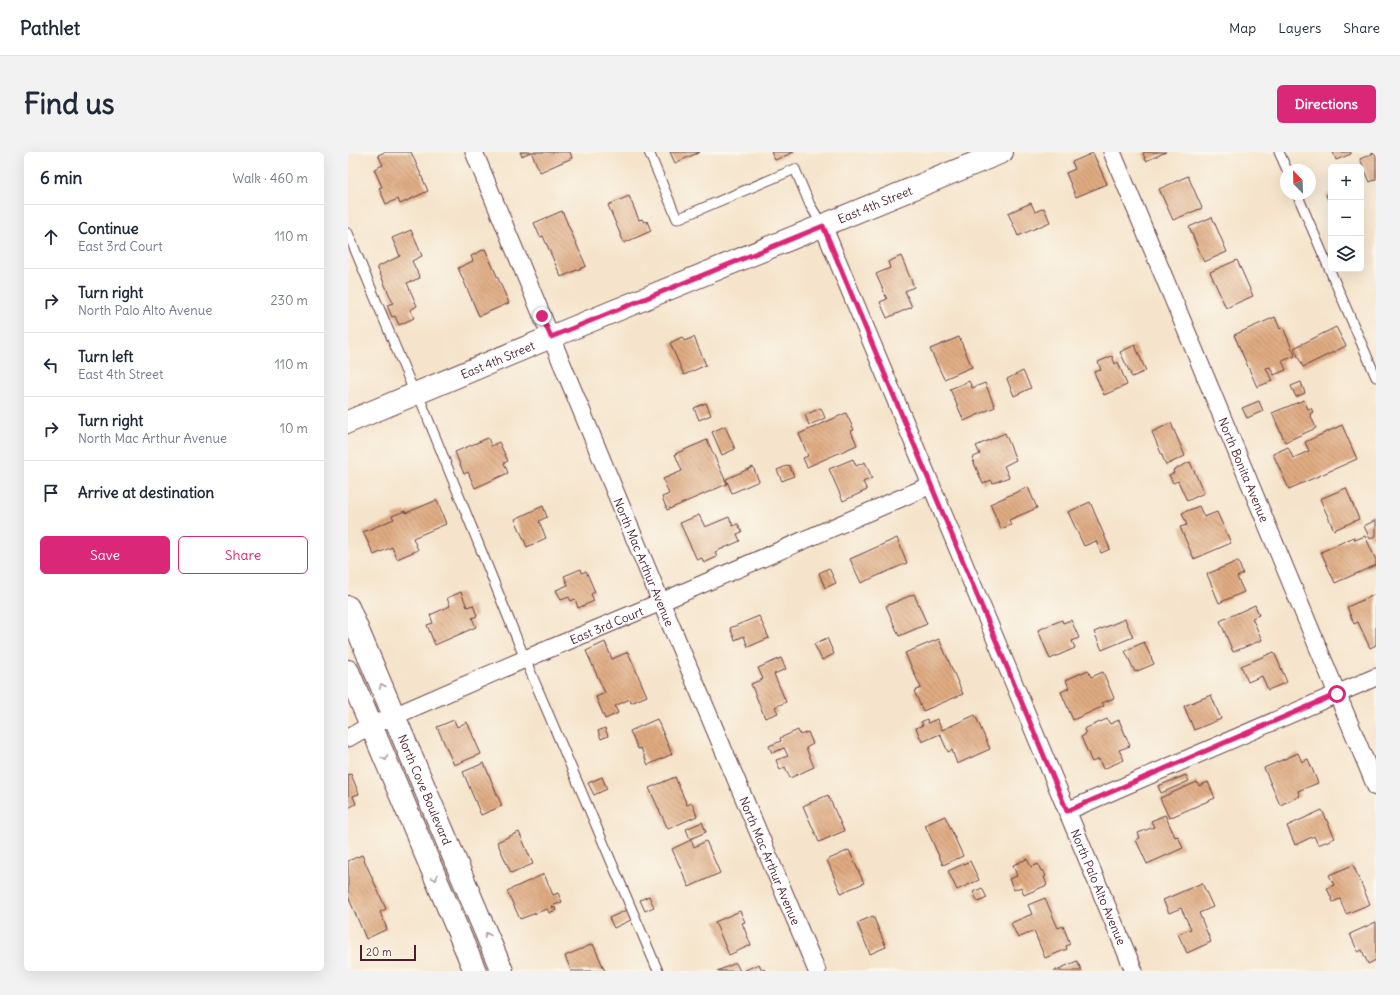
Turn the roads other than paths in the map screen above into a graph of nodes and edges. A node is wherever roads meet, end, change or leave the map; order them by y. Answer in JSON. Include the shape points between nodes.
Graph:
{"nodes":[{"id":1,"x":474,"y":152,"type":"edge"},
{"id":2,"x":649,"y":152,"type":"edge"},
{"id":3,"x":1002,"y":152,"type":"edge"},
{"id":4,"x":1112,"y":152,"type":"edge"},
{"id":5,"x":1279,"y":152,"type":"edge"},
{"id":6,"x":1284,"y":164,"type":"edge"},
{"id":7,"x":1300,"y":200,"type":"edge"},
{"id":8,"x":823,"y":226,"type":"junction"},
{"id":9,"x":348,"y":233,"type":"edge"},
{"id":10,"x":551,"y":337,"type":"junction"},
{"id":11,"x":1376,"y":377,"type":"edge"},
{"id":12,"x":417,"y":394,"type":"junction"},
{"id":13,"x":348,"y":422,"type":"edge"},
{"id":14,"x":931,"y":485,"type":"junction"},
{"id":15,"x":661,"y":602,"type":"junction"},
{"id":16,"x":348,"y":607,"type":"edge"},
{"id":17,"x":525,"y":659,"type":"junction"},
{"id":18,"x":348,"y":671,"type":"edge"},
{"id":19,"x":1376,"y":677,"type":"edge"},
{"id":20,"x":1337,"y":694,"type":"junction"},
{"id":21,"x":395,"y":716,"type":"junction"},
{"id":22,"x":372,"y":726,"type":"junction"},
{"id":23,"x":348,"y":738,"type":"edge"},
{"id":24,"x":1376,"y":787,"type":"edge"},
{"id":25,"x":1067,"y":811,"type":"junction"},
{"id":26,"x":475,"y":971,"type":"edge"},
{"id":27,"x":502,"y":971,"type":"edge"},
{"id":28,"x":658,"y":971,"type":"edge"},
{"id":29,"x":817,"y":971,"type":"edge"},
{"id":30,"x":1134,"y":971,"type":"edge"}],
"edges":[{"from":1,"to":10,"type":"street","name":"North Mac Arthur Avenue"},
{"from":2,"to":8,"type":"lane","via":[[677,219],[795,169],[810,205]]},
{"from":3,"to":8,"type":"street","name":"East 4th Street"},
{"from":4,"to":20,"type":"street","name":"North Bonita Avenue"},
{"from":5,"to":6,"type":"lane"},
{"from":7,"to":11,"type":"lane"},
{"from":8,"to":10,"type":"street","name":"East 4th Street"},
{"from":8,"to":14,"type":"street","name":"North Palo Alto Avenue"},
{"from":9,"to":12,"type":"lane"},
{"from":10,"to":12,"type":"street","name":"East 4th Street"},
{"from":10,"to":15,"type":"street","name":"North Mac Arthur Avenue"},
{"from":12,"to":13,"type":"street","name":"East 4th Street"},
{"from":12,"to":17,"type":"lane"},
{"from":14,"to":15,"type":"street","name":"East 3rd Court"},
{"from":14,"to":25,"type":"street","name":"North Palo Alto Avenue"},
{"from":15,"to":17,"type":"street","name":"East 3rd Court"},
{"from":15,"to":29,"type":"street","name":"North Mac Arthur Avenue"},
{"from":21,"to":16,"type":"street","name":"North Cove Boulevard","one_way":true},
{"from":17,"to":21,"type":"street","name":"East 3rd Court"},
{"from":17,"to":28,"type":"lane"},
{"from":18,"to":22,"type":"street","name":"North Cove Boulevard"},
{"from":19,"to":20,"type":"street"},
{"from":20,"to":24,"type":"street","name":"North Bonita Avenue"},
{"from":20,"to":25,"type":"street"},
{"from":21,"to":22,"type":"street","name":"East 3rd Court"},
{"from":27,"to":21,"type":"street","name":"North Cove Boulevard","one_way":true},
{"from":22,"to":23,"type":"street","name":"East 3rd Court"},
{"from":22,"to":26,"type":"street","name":"North Cove Boulevard","one_way":true},
{"from":25,"to":30,"type":"street","name":"North Palo Alto Avenue"}]}
